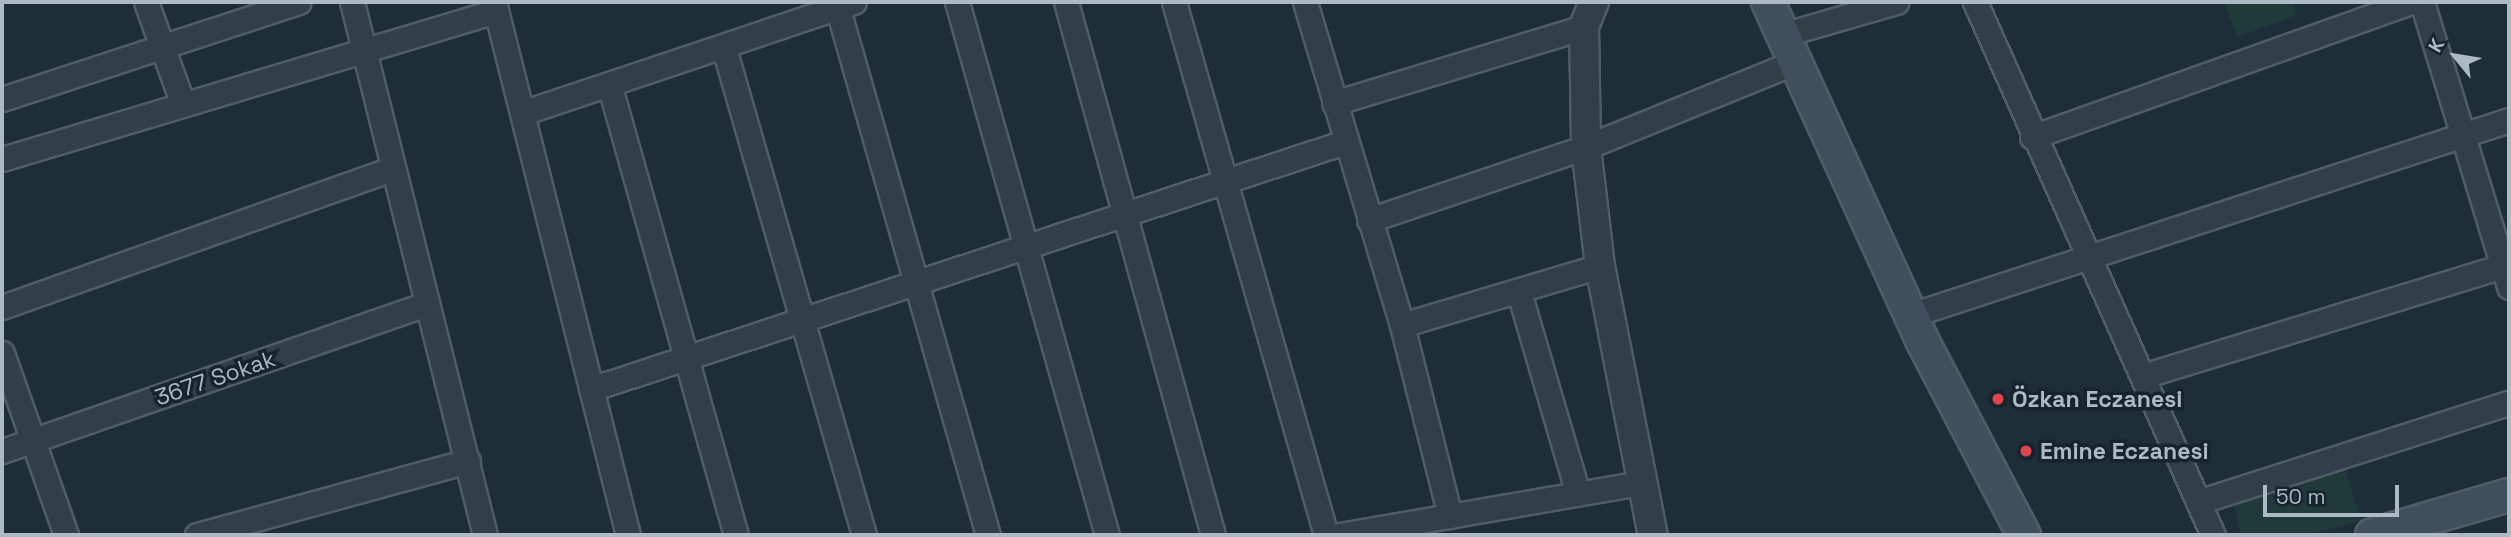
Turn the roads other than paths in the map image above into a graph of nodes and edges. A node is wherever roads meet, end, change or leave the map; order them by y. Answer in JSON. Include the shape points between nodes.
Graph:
{"nodes":[{"id":1,"x":146,"y":2,"type":"edge"},
{"id":2,"x":299,"y":2,"type":"edge"},
{"id":3,"x":352,"y":2,"type":"edge"},
{"id":4,"x":957,"y":2,"type":"edge"},
{"id":5,"x":1066,"y":2,"type":"edge"},
{"id":6,"x":1174,"y":2,"type":"edge"},
{"id":7,"x":1305,"y":2,"type":"edge"},
{"id":8,"x":1768,"y":2,"type":"edge"},
{"id":9,"x":1896,"y":2,"type":"edge"},
{"id":10,"x":1975,"y":2,"type":"edge"},
{"id":11,"x":2412,"y":2,"type":"edge"},
{"id":12,"x":2422,"y":2,"type":"edge"},
{"id":13,"x":843,"y":4,"type":"edge"},
{"id":14,"x":495,"y":6,"type":"edge"},
{"id":15,"x":1589,"y":15,"type":"edge"},
{"id":16,"x":162,"y":46,"type":"junction"},
{"id":17,"x":365,"y":48,"type":"junction"},
{"id":18,"x":724,"y":48,"type":"junction"},
{"id":19,"x":1788,"y":49,"type":"junction"},
{"id":20,"x":610,"y":87,"type":"junction"},
{"id":21,"x":2,"y":99,"type":"edge"},
{"id":22,"x":1334,"y":103,"type":"junction"},
{"id":23,"x":183,"y":104,"type":"junction"},
{"id":24,"x":522,"y":113,"type":"junction"},
{"id":25,"x":2509,"y":120,"type":"edge"},
{"id":26,"x":2465,"y":134,"type":"junction"},
{"id":27,"x":2032,"y":137,"type":"junction"},
{"id":28,"x":1345,"y":142,"type":"junction"},
{"id":29,"x":1586,"y":146,"type":"junction"},
{"id":30,"x":2,"y":159,"type":"edge"},
{"id":31,"x":391,"y":169,"type":"junction"},
{"id":32,"x":1223,"y":185,"type":"junction"},
{"id":33,"x":1129,"y":217,"type":"junction"},
{"id":34,"x":1369,"y":220,"type":"junction"},
{"id":35,"x":1026,"y":248,"type":"junction"},
{"id":36,"x":2087,"y":262,"type":"junction"},
{"id":37,"x":1600,"y":266,"type":"junction"},
{"id":38,"x":2506,"y":277,"type":"edge"},
{"id":39,"x":916,"y":284,"type":"junction"},
{"id":40,"x":1518,"y":292,"type":"junction"},
{"id":41,"x":428,"y":304,"type":"junction"},
{"id":42,"x":2,"y":307,"type":"edge"},
{"id":43,"x":1911,"y":316,"type":"junction"},
{"id":44,"x":802,"y":320,"type":"junction"},
{"id":45,"x":1402,"y":325,"type":"junction"},
{"id":46,"x":2,"y":353,"type":"edge"},
{"id":47,"x":684,"y":355,"type":"junction"},
{"id":48,"x":2146,"y":375,"type":"junction"},
{"id":49,"x":591,"y":389,"type":"junction"},
{"id":50,"x":2509,"y":404,"type":"edge"},
{"id":51,"x":36,"y":439,"type":"junction"},
{"id":52,"x":2,"y":451,"type":"edge"},
{"id":53,"x":468,"y":461,"type":"junction"},
{"id":54,"x":1641,"y":483,"type":"junction"},
{"id":55,"x":1578,"y":494,"type":"junction"},
{"id":56,"x":2509,"y":495,"type":"edge"},
{"id":57,"x":2201,"y":501,"type":"junction"},
{"id":58,"x":1450,"y":516,"type":"junction"},
{"id":59,"x":2419,"y":529,"type":"edge"},
{"id":60,"x":66,"y":535,"type":"edge"},
{"id":61,"x":197,"y":535,"type":"edge"},
{"id":62,"x":485,"y":535,"type":"edge"},
{"id":63,"x":628,"y":535,"type":"edge"},
{"id":64,"x":736,"y":535,"type":"edge"},
{"id":65,"x":864,"y":535,"type":"edge"},
{"id":66,"x":988,"y":535,"type":"edge"},
{"id":67,"x":1107,"y":535,"type":"edge"},
{"id":68,"x":1213,"y":535,"type":"edge"},
{"id":69,"x":1326,"y":535,"type":"edge"},
{"id":70,"x":1339,"y":535,"type":"edge"},
{"id":71,"x":1653,"y":535,"type":"edge"},
{"id":72,"x":2024,"y":535,"type":"edge"},
{"id":73,"x":2213,"y":535,"type":"edge"},
{"id":74,"x":2372,"y":535,"type":"edge"}],
"edges":[{"from":1,"to":16,"type":"street"},
{"from":2,"to":16,"type":"street"},
{"from":3,"to":17,"type":"street"},
{"from":4,"to":35,"type":"street"},
{"from":5,"to":33,"type":"street"},
{"from":6,"to":32,"type":"street"},
{"from":7,"to":22,"type":"street"},
{"from":8,"to":19,"type":"main road"},
{"from":9,"to":19,"type":"street"},
{"from":10,"to":27,"type":"street"},
{"from":11,"to":27,"type":"street"},
{"from":12,"to":26,"type":"street"},
{"from":13,"to":18,"type":"street"},
{"from":13,"to":39,"type":"street"},
{"from":14,"to":17,"type":"street"},
{"from":14,"to":24,"type":"street"},
{"from":15,"to":22,"type":"street"},
{"from":15,"to":29,"type":"street"},
{"from":16,"to":21,"type":"street"},
{"from":16,"to":23,"type":"street"},
{"from":17,"to":23,"type":"street"},
{"from":17,"to":31,"type":"street"},
{"from":18,"to":20,"type":"street"},
{"from":18,"to":44,"type":"street"},
{"from":19,"to":29,"type":"street"},
{"from":19,"to":43,"type":"main road"},
{"from":20,"to":24,"type":"street"},
{"from":20,"to":47,"type":"street"},
{"from":22,"to":28,"type":"street"},
{"from":23,"to":30,"type":"street"},
{"from":24,"to":49,"type":"street"},
{"from":25,"to":26,"type":"street"},
{"from":26,"to":36,"type":"street"},
{"from":26,"to":38,"type":"street"},
{"from":27,"to":36,"type":"street"},
{"from":28,"to":32,"type":"street"},
{"from":28,"to":34,"type":"street"},
{"from":29,"to":34,"type":"street"},
{"from":29,"to":37,"type":"street"},
{"from":31,"to":41,"type":"street"},
{"from":31,"to":42,"type":"street"},
{"from":32,"to":33,"type":"street"},
{"from":32,"to":69,"type":"street"},
{"from":33,"to":35,"type":"street"},
{"from":33,"to":68,"type":"street"},
{"from":34,"to":45,"type":"street"},
{"from":35,"to":39,"type":"street"},
{"from":35,"to":67,"type":"street"},
{"from":36,"to":43,"type":"street"},
{"from":36,"to":48,"type":"street"},
{"from":37,"to":40,"type":"street"},
{"from":37,"to":54,"type":"street"},
{"from":38,"to":48,"type":"street"},
{"from":39,"to":44,"type":"street"},
{"from":39,"to":66,"type":"street"},
{"from":40,"to":45,"type":"street"},
{"from":40,"to":55,"type":"street"},
{"from":41,"to":51,"type":"street","name":"3677 Sokak"},
{"from":41,"to":53,"type":"street"},
{"from":43,"to":72,"type":"main road"},
{"from":44,"to":47,"type":"street"},
{"from":44,"to":65,"type":"street"},
{"from":45,"to":58,"type":"street"},
{"from":46,"to":51,"type":"street"},
{"from":47,"to":49,"type":"street"},
{"from":47,"to":64,"type":"street"},
{"from":48,"to":57,"type":"street"},
{"from":49,"to":63,"type":"street"},
{"from":50,"to":57,"type":"street"},
{"from":51,"to":52,"type":"street","name":"3677 Sokak"},
{"from":51,"to":60,"type":"street"},
{"from":53,"to":61,"type":"street"},
{"from":53,"to":62,"type":"street"},
{"from":54,"to":55,"type":"street"},
{"from":54,"to":71,"type":"street"},
{"from":55,"to":58,"type":"street"},
{"from":56,"to":59,"type":"main road"},
{"from":57,"to":73,"type":"street"},
{"from":58,"to":70,"type":"street"},
{"from":59,"to":74,"type":"main road"}]}
